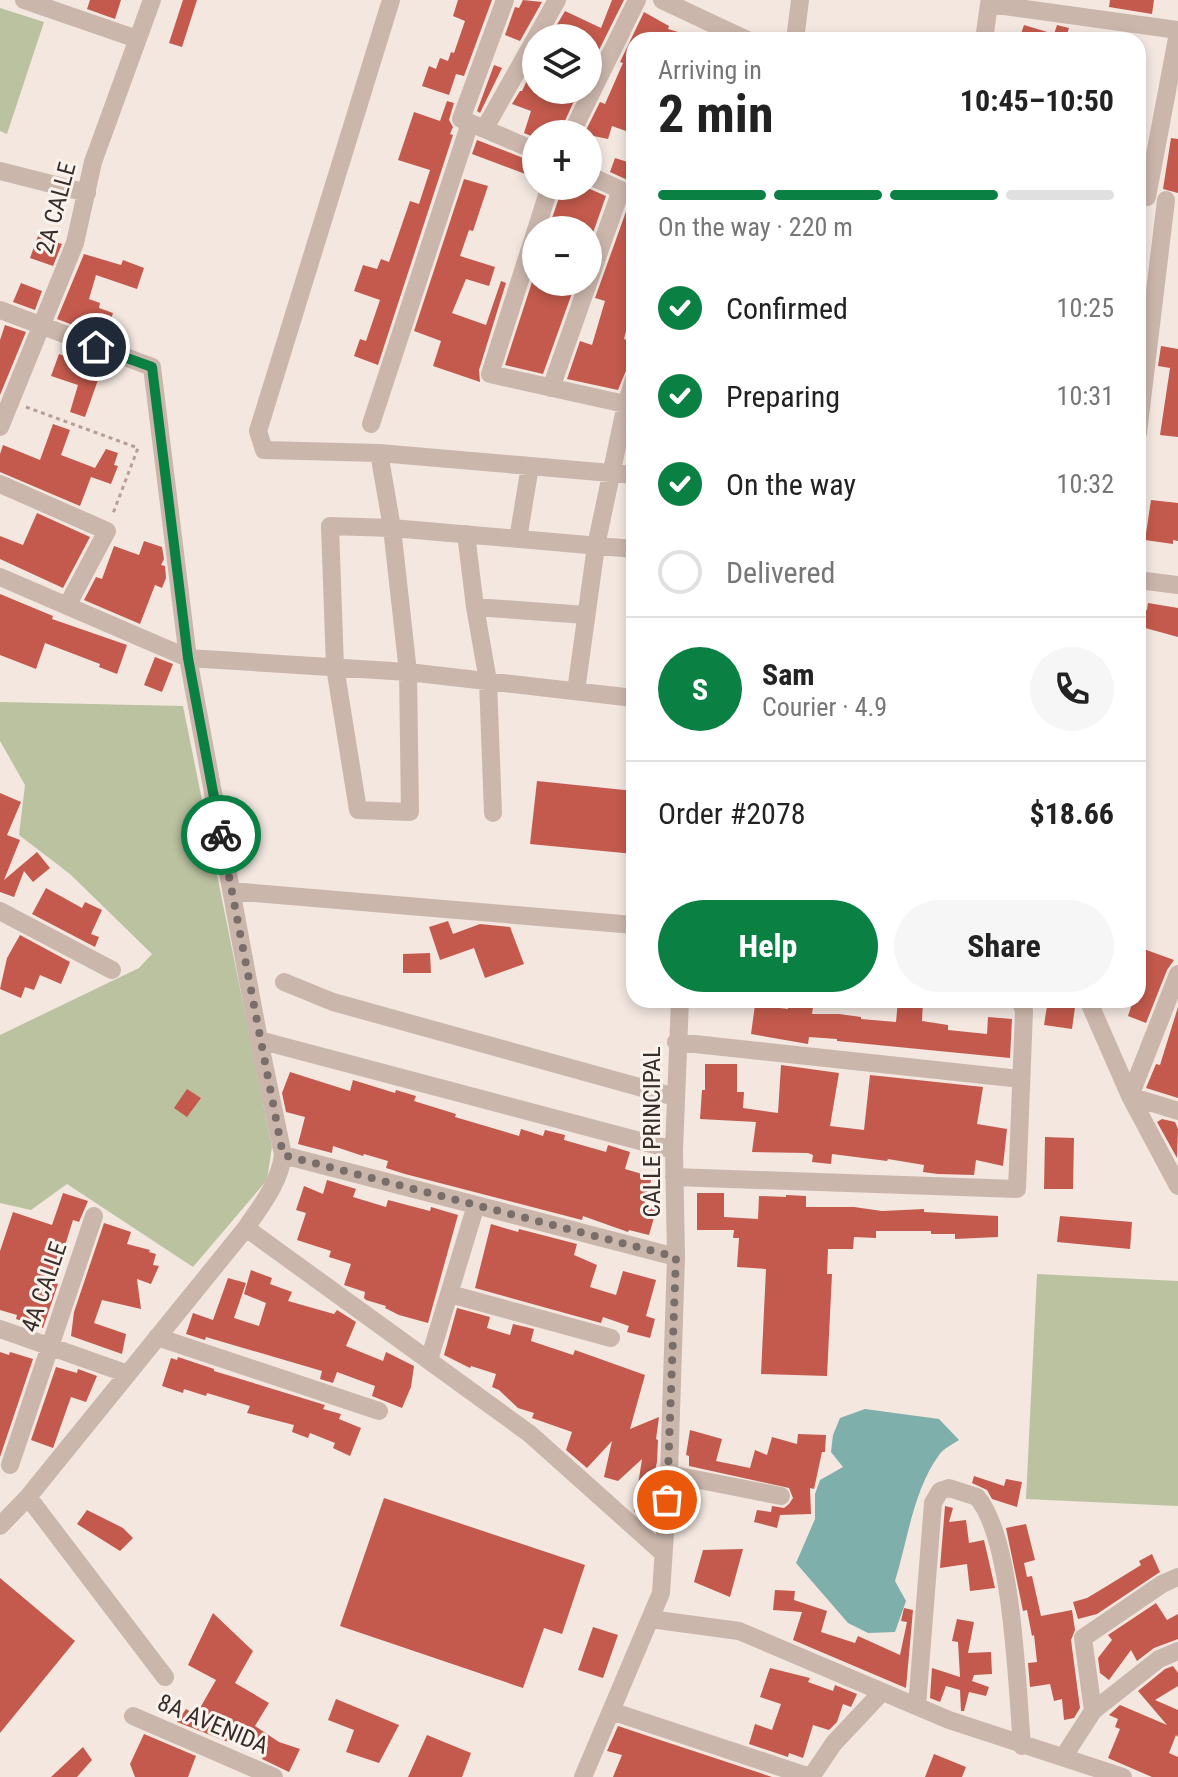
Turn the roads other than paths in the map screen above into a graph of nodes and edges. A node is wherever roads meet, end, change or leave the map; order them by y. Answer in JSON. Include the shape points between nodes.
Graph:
{"nodes":[{"id":1,"x":24,"y":0,"type":"edge"},
{"id":2,"x":152,"y":0,"type":"edge"},
{"id":3,"x":391,"y":0,"type":"edge"},
{"id":4,"x":505,"y":0,"type":"edge"},
{"id":5,"x":557,"y":0,"type":"edge"},
{"id":6,"x":637,"y":0,"type":"edge"},
{"id":7,"x":662,"y":0,"type":"edge"},
{"id":8,"x":800,"y":0,"type":"edge"},
{"id":9,"x":991,"y":2,"type":"edge"},
{"id":10,"x":49,"y":4,"type":"edge"},
{"id":11,"x":1178,"y":31,"type":"edge"},
{"id":12,"x":708,"y":32,"type":"edge"},
{"id":13,"x":796,"y":32,"type":"edge"},
{"id":14,"x":985,"y":32,"type":"edge"},
{"id":15,"x":137,"y":39,"type":"junction"},
{"id":16,"x":578,"y":120,"type":"edge"},
{"id":17,"x":478,"y":126,"type":"junction"},
{"id":18,"x":522,"y":145,"type":"edge"},
{"id":19,"x":0,"y":171,"type":"edge"},
{"id":20,"x":1146,"y":178,"type":"edge"},
{"id":21,"x":602,"y":181,"type":"edge"},
{"id":22,"x":626,"y":192,"type":"edge"},
{"id":23,"x":87,"y":193,"type":"junction"},
{"id":24,"x":1146,"y":197,"type":"edge"},
{"id":25,"x":626,"y":198,"type":"edge"},
{"id":26,"x":546,"y":200,"type":"edge"},
{"id":27,"x":1172,"y":201,"type":"edge"},
{"id":28,"x":0,"y":310,"type":"edge"},
{"id":29,"x":40,"y":326,"type":"junction"},
{"id":30,"x":1146,"y":378,"type":"edge"},
{"id":31,"x":551,"y":388,"type":"junction"},
{"id":32,"x":5,"y":400,"type":"edge"},
{"id":33,"x":626,"y":404,"type":"edge"},
{"id":34,"x":626,"y":420,"type":"edge"},
{"id":35,"x":371,"y":424,"type":"dead end"},
{"id":36,"x":0,"y":427,"type":"edge"},
{"id":37,"x":379,"y":453,"type":"junction"},
{"id":38,"x":530,"y":466,"type":"junction"},
{"id":39,"x":612,"y":473,"type":"junction"},
{"id":40,"x":626,"y":474,"type":"edge"},
{"id":41,"x":0,"y":484,"type":"edge"},
{"id":42,"x":392,"y":528,"type":"junction"},
{"id":43,"x":466,"y":534,"type":"junction"},
{"id":44,"x":518,"y":539,"type":"junction"},
{"id":45,"x":596,"y":546,"type":"junction"},
{"id":46,"x":626,"y":548,"type":"edge"},
{"id":47,"x":0,"y":577,"type":"edge"},
{"id":48,"x":1146,"y":581,"type":"edge"},
{"id":49,"x":1178,"y":585,"type":"edge"},
{"id":50,"x":67,"y":606,"type":"junction"},
{"id":51,"x":475,"y":607,"type":"junction"},
{"id":52,"x":586,"y":615,"type":"junction"},
{"id":53,"x":188,"y":658,"type":"junction"},
{"id":54,"x":335,"y":667,"type":"junction"},
{"id":55,"x":408,"y":672,"type":"junction"},
{"id":56,"x":488,"y":681,"type":"junction"},
{"id":57,"x":576,"y":691,"type":"junction"},
{"id":58,"x":626,"y":697,"type":"edge"},
{"id":59,"x":493,"y":813,"type":"dead end"},
{"id":60,"x":231,"y":891,"type":"junction"},
{"id":61,"x":0,"y":911,"type":"edge"},
{"id":62,"x":626,"y":924,"type":"edge"},
{"id":63,"x":112,"y":970,"type":"dead end"},
{"id":64,"x":1178,"y":974,"type":"edge"},
{"id":65,"x":284,"y":982,"type":"dead end"},
{"id":66,"x":679,"y":1008,"type":"edge"},
{"id":67,"x":1023,"y":1008,"type":"edge"},
{"id":68,"x":1092,"y":1008,"type":"edge"},
{"id":69,"x":259,"y":1040,"type":"junction"},
{"id":70,"x":676,"y":1042,"type":"junction"},
{"id":71,"x":1021,"y":1079,"type":"junction"},
{"id":72,"x":1130,"y":1096,"type":"junction"},
{"id":73,"x":675,"y":1097,"type":"junction"},
{"id":74,"x":1178,"y":1111,"type":"edge"},
{"id":75,"x":674,"y":1150,"type":"junction"},
{"id":76,"x":283,"y":1155,"type":"junction"},
{"id":77,"x":674,"y":1177,"type":"junction"},
{"id":78,"x":1178,"y":1186,"type":"edge"},
{"id":79,"x":476,"y":1205,"type":"junction"},
{"id":80,"x":94,"y":1216,"type":"dead end"},
{"id":81,"x":246,"y":1228,"type":"junction"},
{"id":82,"x":676,"y":1257,"type":"junction"},
{"id":83,"x":450,"y":1294,"type":"junction"},
{"id":84,"x":0,"y":1329,"type":"edge"},
{"id":85,"x":157,"y":1337,"type":"junction"},
{"id":86,"x":611,"y":1338,"type":"dead end"},
{"id":87,"x":49,"y":1345,"type":"junction"},
{"id":88,"x":429,"y":1360,"type":"junction"},
{"id":89,"x":128,"y":1374,"type":"junction"},
{"id":90,"x":379,"y":1411,"type":"dead end"},
{"id":91,"x":10,"y":1465,"type":"dead end"},
{"id":92,"x":669,"y":1474,"type":"junction"},
{"id":93,"x":781,"y":1496,"type":"dead end"},
{"id":94,"x":28,"y":1497,"type":"junction"},
{"id":95,"x":0,"y":1526,"type":"edge"},
{"id":96,"x":663,"y":1553,"type":"junction"},
{"id":97,"x":1178,"y":1577,"type":"edge"},
{"id":98,"x":650,"y":1619,"type":"junction"},
{"id":99,"x":1178,"y":1651,"type":"edge"},
{"id":100,"x":165,"y":1677,"type":"dead end"},
{"id":101,"x":882,"y":1692,"type":"junction"},
{"id":102,"x":917,"y":1706,"type":"junction"},
{"id":103,"x":611,"y":1711,"type":"junction"},
{"id":104,"x":1093,"y":1711,"type":"junction"},
{"id":105,"x":133,"y":1716,"type":"dead end"},
{"id":106,"x":1022,"y":1746,"type":"junction"},
{"id":107,"x":1064,"y":1756,"type":"junction"},
{"id":108,"x":274,"y":1777,"type":"edge"},
{"id":109,"x":583,"y":1777,"type":"edge"},
{"id":110,"x":810,"y":1777,"type":"edge"},
{"id":111,"x":1123,"y":1777,"type":"edge"}],
"edges":[{"from":1,"to":10,"type":"street"},
{"from":2,"to":15,"type":"street","name":"2A CALLE"},
{"from":3,"to":37,"type":"street","via":[[258,431],[264,450]]},
{"from":4,"to":17,"type":"street","via":[[461,119]]},
{"from":5,"to":17,"type":"street"},
{"from":6,"to":16,"type":"street"},
{"from":7,"to":12,"type":"street"},
{"from":8,"to":13,"type":"street"},
{"from":9,"to":11,"type":"street"},
{"from":9,"to":14,"type":"street"},
{"from":10,"to":15,"type":"street"},
{"from":11,"to":20,"type":"street"},
{"from":15,"to":23,"type":"street","name":"2A CALLE"},
{"from":17,"to":18,"type":"street"},
{"from":17,"to":35,"type":"street"},
{"from":19,"to":23,"type":"street"},
{"from":21,"to":22,"type":"street"},
{"from":23,"to":29,"type":"street","name":"2A CALLE","via":[[75,243]]},
{"from":24,"to":27,"type":"street"},
{"from":25,"to":31,"type":"street"},
{"from":26,"to":31,"type":"street","via":[[490,374]]},
{"from":27,"to":30,"type":"street"},
{"from":28,"to":29,"type":"street"},
{"from":29,"to":32,"type":"street","name":"2A CALLE"},
{"from":29,"to":53,"type":"street","via":[[152,367]]},
{"from":31,"to":33,"type":"street"},
{"from":32,"to":36,"type":"street","name":"2A CALLE"},
{"from":34,"to":39,"type":"street"},
{"from":37,"to":38,"type":"street"},
{"from":37,"to":42,"type":"street"},
{"from":38,"to":39,"type":"street"},
{"from":38,"to":44,"type":"street"},
{"from":39,"to":40,"type":"street"},
{"from":39,"to":45,"type":"street"},
{"from":41,"to":50,"type":"street","via":[[107,531]]},
{"from":42,"to":43,"type":"street"},
{"from":42,"to":54,"type":"street","via":[[330,526]]},
{"from":42,"to":55,"type":"street"},
{"from":43,"to":44,"type":"street"},
{"from":43,"to":51,"type":"street"},
{"from":44,"to":45,"type":"street"},
{"from":45,"to":46,"type":"street"},
{"from":45,"to":52,"type":"street"},
{"from":47,"to":50,"type":"street"},
{"from":48,"to":49,"type":"street"},
{"from":50,"to":53,"type":"street"},
{"from":51,"to":52,"type":"street"},
{"from":51,"to":56,"type":"street"},
{"from":52,"to":57,"type":"street"},
{"from":53,"to":54,"type":"street"},
{"from":53,"to":60,"type":"street"},
{"from":54,"to":55,"type":"street"},
{"from":54,"to":55,"type":"street","via":[[358,810],[410,812]]},
{"from":55,"to":56,"type":"street"},
{"from":56,"to":57,"type":"street"},
{"from":56,"to":59,"type":"street"},
{"from":57,"to":58,"type":"street"},
{"from":60,"to":62,"type":"street"},
{"from":60,"to":69,"type":"street"},
{"from":61,"to":63,"type":"street"},
{"from":64,"to":72,"type":"street"},
{"from":65,"to":73,"type":"street","via":[[333,1002]]},
{"from":66,"to":70,"type":"street","name":"CALLE PRINCIPAL"},
{"from":67,"to":71,"type":"street"},
{"from":68,"to":72,"type":"street"},
{"from":69,"to":75,"type":"street"},
{"from":69,"to":76,"type":"street"},
{"from":70,"to":71,"type":"street"},
{"from":70,"to":73,"type":"street","name":"CALLE PRINCIPAL"},
{"from":71,"to":77,"type":"street","via":[[1017,1189]]},
{"from":72,"to":74,"type":"street"},
{"from":72,"to":78,"type":"street"},
{"from":73,"to":75,"type":"street","name":"CALLE PRINCIPAL"},
{"from":75,"to":77,"type":"street","name":"CALLE PRINCIPAL"},
{"from":76,"to":79,"type":"street"},
{"from":76,"to":81,"type":"street","via":[[274,1186]]},
{"from":77,"to":82,"type":"street","name":"CALLE PRINCIPAL"},
{"from":79,"to":82,"type":"street"},
{"from":79,"to":83,"type":"street"},
{"from":80,"to":87,"type":"street","name":"4A CALLE"},
{"from":81,"to":85,"type":"street"},
{"from":81,"to":88,"type":"street"},
{"from":82,"to":92,"type":"street","name":"CALLE PRINCIPAL"},
{"from":83,"to":86,"type":"street"},
{"from":83,"to":88,"type":"street"},
{"from":84,"to":87,"type":"street"},
{"from":85,"to":89,"type":"street"},
{"from":85,"to":90,"type":"street"},
{"from":87,"to":89,"type":"street"},
{"from":87,"to":91,"type":"street","name":"4A CALLE"},
{"from":88,"to":96,"type":"street","via":[[530,1434]]},
{"from":89,"to":94,"type":"street"},
{"from":92,"to":93,"type":"street"},
{"from":92,"to":96,"type":"street","name":"CALLE PRINCIPAL"},
{"from":94,"to":95,"type":"street"},
{"from":94,"to":100,"type":"street"},
{"from":96,"to":98,"type":"street","name":"CALLE PRINCIPAL","via":[[661,1593]]},
{"from":97,"to":104,"type":"street","via":[[1083,1638]]},
{"from":98,"to":101,"type":"street","via":[[739,1631]]},
{"from":98,"to":103,"type":"street","name":"CALLE PRINCIPAL"},
{"from":99,"to":104,"type":"street","via":[[1159,1659]]},
{"from":101,"to":102,"type":"street"},
{"from":101,"to":110,"type":"street"},
{"from":102,"to":106,"type":"street"},
{"from":102,"to":106,"type":"street","via":[[933,1503],[949,1488],[977,1497],[993,1522],[1009,1598]]},
{"from":103,"to":109,"type":"street","name":"CALLE PRINCIPAL"},
{"from":103,"to":110,"type":"street"},
{"from":104,"to":107,"type":"street"},
{"from":105,"to":108,"type":"street","name":"8A AVENIDA"},
{"from":106,"to":107,"type":"street"},
{"from":107,"to":111,"type":"street"}]}
